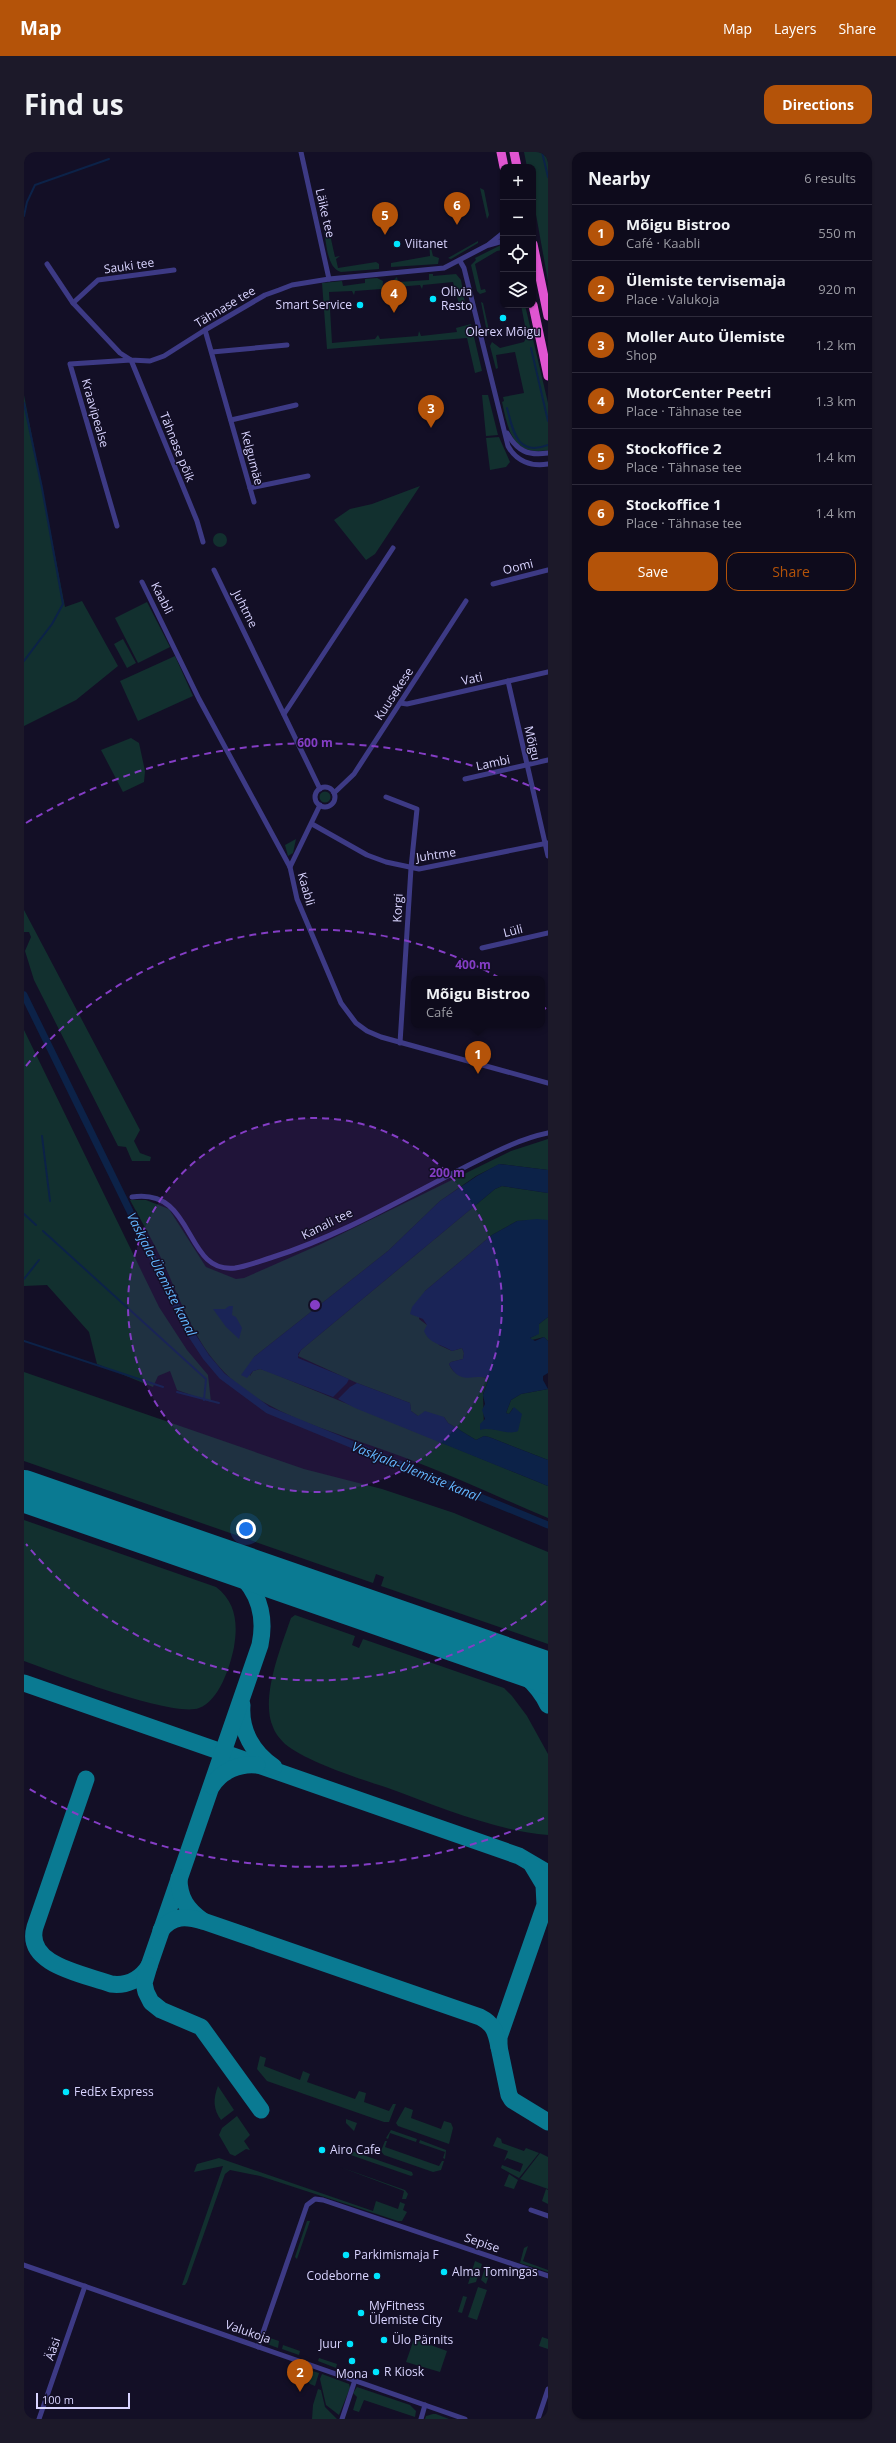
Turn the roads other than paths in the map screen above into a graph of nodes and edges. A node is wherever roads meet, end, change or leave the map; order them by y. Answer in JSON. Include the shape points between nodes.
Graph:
{"nodes":[{"id":1,"x":301,"y":152,"type":"edge"},
{"id":2,"x":501,"y":152,"type":"edge"},
{"id":3,"x":514,"y":152,"type":"edge"},
{"id":4,"x":503,"y":164,"type":"edge"},
{"id":5,"x":516,"y":164,"type":"edge"},
{"id":6,"x":500,"y":235,"type":"edge"},
{"id":7,"x":500,"y":242,"type":"edge"},
{"id":8,"x":488,"y":245,"type":"junction"},
{"id":9,"x":536,"y":258,"type":"edge"},
{"id":10,"x":460,"y":261,"type":"junction"},
{"id":11,"x":47,"y":264,"type":"dead end"},
{"id":12,"x":174,"y":270,"type":"dead end"},
{"id":13,"x":329,"y":278,"type":"junction"},
{"id":14,"x":73,"y":303,"type":"junction"},
{"id":15,"x":534,"y":308,"type":"edge"},
{"id":16,"x":548,"y":316,"type":"edge"},
{"id":17,"x":205,"y":330,"type":"junction"},
{"id":18,"x":287,"y":345,"type":"dead end"},
{"id":19,"x":212,"y":352,"type":"junction"},
{"id":20,"x":131,"y":360,"type":"junction"},
{"id":21,"x":548,"y":376,"type":"edge"},
{"id":22,"x":296,"y":405,"type":"dead end"},
{"id":23,"x":231,"y":420,"type":"junction"},
{"id":24,"x":504,"y":429,"type":"junction"},
{"id":25,"x":548,"y":453,"type":"edge"},
{"id":26,"x":548,"y":464,"type":"edge"},
{"id":27,"x":308,"y":476,"type":"dead end"},
{"id":28,"x":250,"y":488,"type":"junction"},
{"id":29,"x":254,"y":502,"type":"dead end"},
{"id":30,"x":117,"y":526,"type":"dead end"},
{"id":31,"x":203,"y":542,"type":"dead end"},
{"id":32,"x":393,"y":548,"type":"dead end"},
{"id":33,"x":214,"y":570,"type":"dead end"},
{"id":34,"x":548,"y":570,"type":"edge"},
{"id":35,"x":142,"y":582,"type":"dead end"},
{"id":36,"x":493,"y":584,"type":"dead end"},
{"id":37,"x":466,"y":601,"type":"dead end"},
{"id":38,"x":548,"y":672,"type":"edge"},
{"id":39,"x":508,"y":681,"type":"junction"},
{"id":40,"x":400,"y":703,"type":"junction"},
{"id":41,"x":284,"y":714,"type":"junction"},
{"id":42,"x":548,"y":760,"type":"edge"},
{"id":43,"x":527,"y":765,"type":"junction"},
{"id":44,"x":465,"y":779,"type":"dead end"},
{"id":45,"x":320,"y":788,"type":"junction"},
{"id":46,"x":334,"y":793,"type":"junction"},
{"id":47,"x":386,"y":797,"type":"dead end"},
{"id":48,"x":320,"y":806,"type":"junction"},
{"id":49,"x":312,"y":824,"type":"junction"},
{"id":50,"x":547,"y":843,"type":"edge"},
{"id":51,"x":548,"y":856,"type":"edge"},
{"id":52,"x":290,"y":867,"type":"junction"},
{"id":53,"x":410,"y":868,"type":"junction"},
{"id":54,"x":548,"y":933,"type":"edge"},
{"id":55,"x":482,"y":948,"type":"dead end"},
{"id":56,"x":400,"y":1042,"type":"junction"},
{"id":57,"x":548,"y":1083,"type":"edge"},
{"id":58,"x":548,"y":1133,"type":"edge"},
{"id":59,"x":132,"y":1197,"type":"dead end"},
{"id":60,"x":531,"y":2210,"type":"dead end"},
{"id":61,"x":548,"y":2216,"type":"edge"},
{"id":62,"x":24,"y":2265,"type":"edge"},
{"id":63,"x":548,"y":2276,"type":"edge"},
{"id":64,"x":85,"y":2286,"type":"junction"},
{"id":65,"x":258,"y":2347,"type":"junction"},
{"id":66,"x":355,"y":2380,"type":"junction"},
{"id":67,"x":548,"y":2390,"type":"edge"},
{"id":68,"x":425,"y":2405,"type":"junction"},
{"id":69,"x":39,"y":2419,"type":"edge"},
{"id":70,"x":342,"y":2419,"type":"edge"},
{"id":71,"x":421,"y":2419,"type":"edge"},
{"id":72,"x":465,"y":2419,"type":"edge"},
{"id":73,"x":538,"y":2419,"type":"edge"}],
"edges":[{"from":1,"to":13,"type":"street","name":"Läike tee"},
{"from":2,"to":4,"type":"highway"},
{"from":3,"to":5,"type":"highway"},
{"from":6,"to":8,"type":"street"},
{"from":7,"to":8,"type":"street"},
{"from":8,"to":10,"type":"street","name":"Tähnase tee"},
{"from":9,"to":16,"type":"highway"},
{"from":10,"to":13,"type":"street","name":"Tähnase tee","via":[[434,270]]},
{"from":10,"to":24,"type":"street","via":[[464,268]]},
{"from":11,"to":14,"type":"street"},
{"from":12,"to":14,"type":"street","name":"Sauki tee","via":[[98,280]]},
{"from":13,"to":17,"type":"street","name":"Tähnase tee","via":[[292,285],[265,295]]},
{"from":14,"to":20,"type":"street","via":[[120,353]]},
{"from":15,"to":21,"type":"highway"},
{"from":17,"to":19,"type":"street","name":"Kelgumäe"},
{"from":17,"to":20,"type":"street","name":"Tähnase tee","via":[[158,359]]},
{"from":18,"to":19,"type":"street"},
{"from":19,"to":23,"type":"street","name":"Kelgumäe"},
{"from":20,"to":30,"type":"street","name":"Kraavipealse","via":[[70,364]]},
{"from":20,"to":31,"type":"street","name":"Tähnase põik","via":[[197,521]]},
{"from":22,"to":23,"type":"street","name":"Kelgumäe"},
{"from":23,"to":28,"type":"street","name":"Kelgumäe"},
{"from":24,"to":25,"type":"street","via":[[512,443],[521,451],[527,454]]},
{"from":24,"to":26,"type":"street","via":[[508,446],[519,460],[535,465]]},
{"from":27,"to":28,"type":"street"},
{"from":28,"to":29,"type":"street","name":"Kelgumäe"},
{"from":32,"to":41,"type":"street"},
{"from":33,"to":41,"type":"street","name":"Juhtme"},
{"from":34,"to":36,"type":"street","name":"Oomi"},
{"from":35,"to":52,"type":"street","name":"Kaabli","via":[[199,699]]},
{"from":37,"to":40,"type":"street","name":"Kuusekese"},
{"from":38,"to":39,"type":"street","name":"Vati"},
{"from":39,"to":40,"type":"street","name":"Vati","via":[[407,704]]},
{"from":39,"to":43,"type":"street","name":"Mõigu"},
{"from":40,"to":46,"type":"street","name":"Kuusekese","via":[[354,774]]},
{"from":41,"to":45,"type":"street","name":"Juhtme"},
{"from":42,"to":43,"type":"street","name":"Lambi"},
{"from":43,"to":44,"type":"street","name":"Lambi"},
{"from":43,"to":50,"type":"street","name":"Mõigu"},
{"from":45,"to":46,"type":"street","via":[[328,788]]},
{"from":45,"to":48,"type":"street","name":"Juhtme","via":[[315,795]]},
{"from":46,"to":48,"type":"street","via":[[332,804]]},
{"from":47,"to":53,"type":"street","name":"Korgi","via":[[417,809]]},
{"from":48,"to":49,"type":"street","name":"Juhtme"},
{"from":49,"to":52,"type":"street","name":"Juhtme"},
{"from":49,"to":53,"type":"street","name":"Juhtme","via":[[367,855]]},
{"from":50,"to":51,"type":"street","name":"Mõigu"},
{"from":50,"to":53,"type":"street","name":"Juhtme","via":[[450,864]]},
{"from":52,"to":56,"type":"street","name":"Kaabli","via":[[297,899],[347,1013],[367,1031]]},
{"from":53,"to":56,"type":"street","name":"Korgi"},
{"from":54,"to":55,"type":"street","name":"Lüli"},
{"from":56,"to":57,"type":"street","name":"Kaabli"},
{"from":58,"to":59,"type":"street","name":"Kanali tee","via":[[510,1145],[301,1248],[233,1268],[218,1265],[202,1254],[176,1211],[167,1202],[154,1197]]},
{"from":60,"to":61,"type":"street"},
{"from":62,"to":64,"type":"street","name":"Valukoja"},
{"from":63,"to":65,"type":"street","name":"Sepise","via":[[323,2200],[310,2201]]},
{"from":64,"to":65,"type":"street","name":"Valukoja"},
{"from":64,"to":69,"type":"street","name":"Ääsi"},
{"from":65,"to":66,"type":"street","name":"Valukoja"},
{"from":66,"to":68,"type":"street","name":"Valukoja"},
{"from":66,"to":70,"type":"street"},
{"from":67,"to":73,"type":"street"},
{"from":68,"to":71,"type":"street"},
{"from":68,"to":72,"type":"street","name":"Valukoja"}]}
